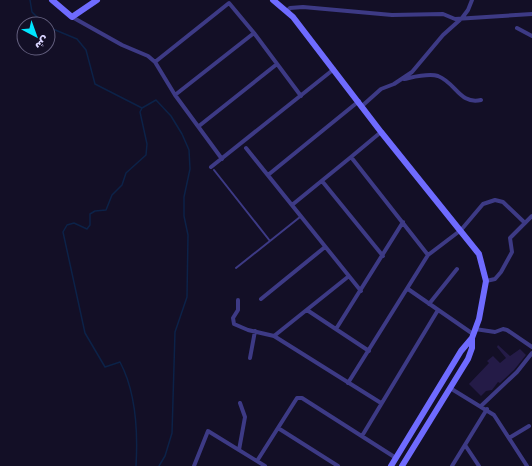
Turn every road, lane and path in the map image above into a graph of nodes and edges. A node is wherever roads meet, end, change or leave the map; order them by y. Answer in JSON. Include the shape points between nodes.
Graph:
{"nodes":[{"id":1,"x":52,"y":0,"type":"edge"},
{"id":2,"x":97,"y":0,"type":"edge"},
{"id":3,"x":273,"y":0,"type":"edge"},
{"id":4,"x":472,"y":0,"type":"edge"},
{"id":5,"x":230,"y":1,"type":"edge"},
{"id":6,"x":287,"y":11,"type":"junction"},
{"id":7,"x":532,"y":14,"type":"edge"},
{"id":8,"x":72,"y":17,"type":"junction"},
{"id":9,"x":462,"y":18,"type":"junction"},
{"id":10,"x":517,"y":28,"type":"dead end"},
{"id":11,"x":254,"y":34,"type":"junction"},
{"id":12,"x":532,"y":36,"type":"edge"},
{"id":13,"x":155,"y":62,"type":"junction"},
{"id":14,"x":277,"y":64,"type":"junction"},
{"id":15,"x":334,"y":69,"type":"junction"},
{"id":16,"x":403,"y":79,"type":"junction"},
{"id":17,"x":175,"y":95,"type":"junction"},
{"id":18,"x":300,"y":96,"type":"junction"},
{"id":19,"x":481,"y":100,"type":"dead end"},
{"id":20,"x":360,"y":103,"type":"junction"},
{"id":21,"x":199,"y":126,"type":"junction"},
{"id":22,"x":381,"y":132,"type":"junction"},
{"id":23,"x":246,"y":148,"type":"dead end"},
{"id":24,"x":351,"y":157,"type":"junction"},
{"id":25,"x":222,"y":159,"type":"junction"},
{"id":26,"x":213,"y":168,"type":"joint"},
{"id":27,"x":268,"y":175,"type":"junction"},
{"id":28,"x":322,"y":181,"type":"junction"},
{"id":29,"x":292,"y":205,"type":"junction"},
{"id":30,"x":301,"y":216,"type":"junction"},
{"id":31,"x":532,"y":216,"type":"edge"},
{"id":32,"x":403,"y":222,"type":"junction"},
{"id":33,"x":525,"y":223,"type":"junction"},
{"id":34,"x":461,"y":230,"type":"junction"},
{"id":35,"x":270,"y":241,"type":"junction"},
{"id":36,"x":325,"y":247,"type":"junction"},
{"id":37,"x":428,"y":255,"type":"junction"},
{"id":38,"x":383,"y":256,"type":"junction"},
{"id":39,"x":236,"y":268,"type":"dead end"},
{"id":40,"x":457,"y":269,"type":"dead end"},
{"id":41,"x":349,"y":276,"type":"junction"},
{"id":42,"x":486,"y":281,"type":"junction"},
{"id":43,"x":408,"y":290,"type":"junction"},
{"id":44,"x":361,"y":291,"type":"junction"},
{"id":45,"x":260,"y":299,"type":"dead end"},
{"id":46,"x":238,"y":300,"type":"dead end"},
{"id":47,"x":429,"y":304,"type":"junction"},
{"id":48,"x":307,"y":310,"type":"junction"},
{"id":49,"x":438,"y":310,"type":"junction"},
{"id":50,"x":336,"y":329,"type":"junction"},
{"id":51,"x":255,"y":332,"type":"junction"},
{"id":52,"x":473,"y":334,"type":"junction"},
{"id":53,"x":274,"y":336,"type":"junction"},
{"id":54,"x":532,"y":347,"type":"edge"},
{"id":55,"x":369,"y":351,"type":"junction"},
{"id":56,"x":532,"y":353,"type":"edge"},
{"id":57,"x":250,"y":358,"type":"dead end"},
{"id":58,"x":348,"y":383,"type":"junction"},
{"id":59,"x":450,"y":388,"type":"junction"},
{"id":60,"x":240,"y":403,"type":"dead end"},
{"id":61,"x":381,"y":403,"type":"junction"},
{"id":62,"x":481,"y":406,"type":"junction"},
{"id":63,"x":487,"y":409,"type":"junction"},
{"id":64,"x":529,"y":426,"type":"dead end"},
{"id":65,"x":278,"y":428,"type":"junction"},
{"id":66,"x":362,"y":436,"type":"junction"},
{"id":67,"x":509,"y":438,"type":"junction"},
{"id":68,"x":465,"y":446,"type":"junction"},
{"id":69,"x":239,"y":450,"type":"junction"},
{"id":70,"x":396,"y":458,"type":"junction"},
{"id":71,"x":257,"y":461,"type":"junction"},
{"id":72,"x":194,"y":466,"type":"edge"},
{"id":73,"x":265,"y":466,"type":"edge"},
{"id":74,"x":338,"y":466,"type":"edge"},
{"id":75,"x":391,"y":466,"type":"edge"},
{"id":76,"x":402,"y":466,"type":"edge"},
{"id":77,"x":452,"y":466,"type":"edge"},
{"id":78,"x":479,"y":466,"type":"edge"},
{"id":79,"x":527,"y":466,"type":"edge"}],
"edges":[{"from":1,"to":8,"type":"street"},
{"from":2,"to":8,"type":"street"},
{"from":3,"to":6,"type":"street"},
{"from":4,"to":9,"type":"street"},
{"from":5,"to":11,"type":"street"},
{"from":5,"to":13,"type":"street"},
{"from":6,"to":9,"type":"street","via":[[290,8],[303,7],[392,14],[443,14],[455,19]]},
{"from":6,"to":15,"type":"street"},
{"from":7,"to":9,"type":"street"},
{"from":8,"to":13,"type":"street"},
{"from":9,"to":16,"type":"street"},
{"from":10,"to":12,"type":"street"},
{"from":11,"to":14,"type":"street"},
{"from":11,"to":17,"type":"street"},
{"from":13,"to":17,"type":"street"},
{"from":14,"to":18,"type":"street"},
{"from":14,"to":21,"type":"street"},
{"from":15,"to":18,"type":"street"},
{"from":15,"to":20,"type":"street"},
{"from":16,"to":19,"type":"street","via":[[437,76],[449,83],[467,100]]},
{"from":16,"to":20,"type":"street"},
{"from":17,"to":21,"type":"street"},
{"from":18,"to":25,"type":"street"},
{"from":20,"to":22,"type":"street"},
{"from":20,"to":27,"type":"street"},
{"from":21,"to":25,"type":"street"},
{"from":22,"to":24,"type":"street"},
{"from":22,"to":34,"type":"street"},
{"from":23,"to":27,"type":"street"},
{"from":24,"to":28,"type":"street"},
{"from":24,"to":32,"type":"street"},
{"from":25,"to":26,"type":"street"},
{"from":26,"to":35,"type":"lane"},
{"from":27,"to":29,"type":"street"},
{"from":28,"to":29,"type":"street"},
{"from":28,"to":38,"type":"street"},
{"from":29,"to":30,"type":"street"},
{"from":30,"to":35,"type":"lane"},
{"from":30,"to":36,"type":"street"},
{"from":31,"to":33,"type":"street"},
{"from":32,"to":37,"type":"street"},
{"from":32,"to":38,"type":"street"},
{"from":33,"to":34,"type":"street","via":[[507,204],[495,200],[483,204]]},
{"from":33,"to":42,"type":"street","via":[[510,238],[512,252],[501,272],[495,279]]},
{"from":34,"to":37,"type":"street"},
{"from":34,"to":42,"type":"street","via":[[479,254]]},
{"from":35,"to":39,"type":"lane"},
{"from":36,"to":41,"type":"street"},
{"from":36,"to":45,"type":"street"},
{"from":37,"to":43,"type":"street"},
{"from":38,"to":44,"type":"street"},
{"from":40,"to":47,"type":"street"},
{"from":41,"to":44,"type":"street"},
{"from":41,"to":48,"type":"street"},
{"from":42,"to":52,"type":"street","via":[[479,319]]},
{"from":43,"to":47,"type":"street"},
{"from":43,"to":55,"type":"street"},
{"from":44,"to":50,"type":"street"},
{"from":46,"to":51,"type":"street","via":[[238,310],[233,322]]},
{"from":47,"to":49,"type":"street"},
{"from":48,"to":50,"type":"street"},
{"from":48,"to":53,"type":"street"},
{"from":49,"to":52,"type":"street"},
{"from":49,"to":61,"type":"street"},
{"from":50,"to":55,"type":"street"},
{"from":51,"to":53,"type":"street"},
{"from":51,"to":57,"type":"street"},
{"from":52,"to":54,"type":"street","via":[[504,329]]},
{"from":52,"to":59,"type":"street","via":[[470,353]]},
{"from":52,"to":70,"type":"street"},
{"from":53,"to":58,"type":"street"},
{"from":55,"to":58,"type":"street"},
{"from":56,"to":62,"type":"street","via":[[517,372]]},
{"from":58,"to":61,"type":"street"},
{"from":59,"to":62,"type":"street"},
{"from":59,"to":76,"type":"street"},
{"from":60,"to":69,"type":"street","via":[[245,417]]},
{"from":61,"to":66,"type":"street"},
{"from":62,"to":63,"type":"street"},
{"from":63,"to":67,"type":"street"},
{"from":63,"to":68,"type":"street"},
{"from":64,"to":67,"type":"street"},
{"from":65,"to":66,"type":"street","via":[[297,398],[302,398]]},
{"from":65,"to":71,"type":"street"},
{"from":65,"to":74,"type":"street"},
{"from":66,"to":70,"type":"street"},
{"from":67,"to":79,"type":"street"},
{"from":68,"to":77,"type":"street"},
{"from":68,"to":78,"type":"street"},
{"from":69,"to":71,"type":"street"},
{"from":69,"to":72,"type":"street","via":[[208,431]]},
{"from":70,"to":75,"type":"street"},
{"from":71,"to":73,"type":"street"}]}
